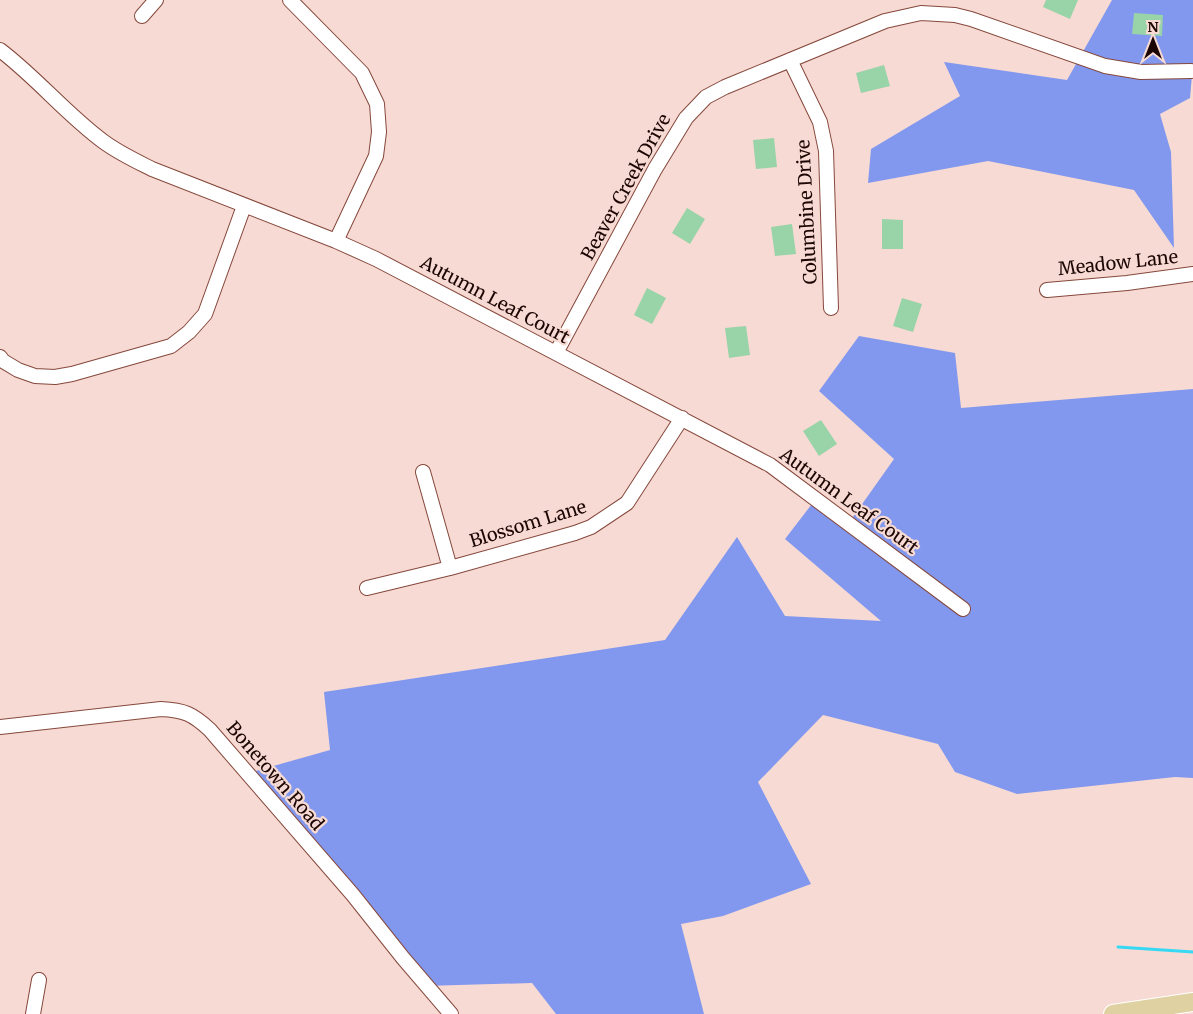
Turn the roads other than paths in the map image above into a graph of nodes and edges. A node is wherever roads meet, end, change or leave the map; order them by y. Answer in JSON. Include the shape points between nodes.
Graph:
{"nodes":[{"id":1,"x":156,"y":0,"type":"edge"},
{"id":2,"x":290,"y":0,"type":"edge"},
{"id":3,"x":921,"y":7,"type":"edge"},
{"id":4,"x":142,"y":16,"type":"dead end"},
{"id":5,"x":0,"y":50,"type":"edge"},
{"id":6,"x":790,"y":60,"type":"junction"},
{"id":7,"x":1192,"y":71,"type":"dead end"},
{"id":8,"x":244,"y":206,"type":"junction"},
{"id":9,"x":336,"y":242,"type":"junction"},
{"id":10,"x":1193,"y":274,"type":"edge"},
{"id":11,"x":1047,"y":290,"type":"dead end"},
{"id":12,"x":831,"y":308,"type":"dead end"},
{"id":13,"x":556,"y":353,"type":"junction"},
{"id":14,"x":0,"y":356,"type":"edge"},
{"id":15,"x":682,"y":418,"type":"junction"},
{"id":16,"x":423,"y":472,"type":"dead end"},
{"id":17,"x":450,"y":568,"type":"junction"},
{"id":18,"x":367,"y":588,"type":"dead end"},
{"id":19,"x":963,"y":609,"type":"dead end"},
{"id":20,"x":0,"y":727,"type":"edge"},
{"id":21,"x":39,"y":980,"type":"dead end"},
{"id":22,"x":1193,"y":1002,"type":"edge"},
{"id":23,"x":33,"y":1014,"type":"edge"},
{"id":24,"x":451,"y":1014,"type":"edge"},
{"id":25,"x":1113,"y":1014,"type":"edge"}],
"edges":[{"from":1,"to":4,"type":"street"},
{"from":2,"to":9,"type":"street","via":[[362,73],[377,104],[376,156]]},
{"from":3,"to":6,"type":"street","name":"Beaver Creek Drive"},
{"from":3,"to":7,"type":"street","name":"Beaver Creek Drive","via":[[971,19],[1105,66],[1141,72]]},
{"from":5,"to":8,"type":"street","name":"Autumn Leaf Court","via":[[106,144],[152,169]]},
{"from":6,"to":12,"type":"street","name":"Columbine Drive","via":[[820,122],[826,151]]},
{"from":6,"to":13,"type":"street","name":"Beaver Creek Drive","via":[[706,97],[686,118],[654,168]]},
{"from":8,"to":9,"type":"street","name":"Autumn Leaf Court"},
{"from":8,"to":14,"type":"street","via":[[205,314],[171,346],[55,377],[36,376],[18,370]]},
{"from":9,"to":13,"type":"street","name":"Autumn Leaf Court","via":[[376,259]]},
{"from":10,"to":11,"type":"street","name":"Meadow Lane"},
{"from":13,"to":15,"type":"street","name":"Autumn Leaf Court"},
{"from":15,"to":17,"type":"street","name":"Blossom Lane","via":[[627,503],[591,527]]},
{"from":15,"to":19,"type":"street","name":"Autumn Leaf Court","via":[[770,465]]},
{"from":16,"to":17,"type":"street"},
{"from":17,"to":18,"type":"street","name":"Blossom Lane"},
{"from":20,"to":24,"type":"street","name":"Bonetown Road","via":[[161,709],[192,714],[210,730],[354,895]]},
{"from":21,"to":23,"type":"street"},
{"from":22,"to":25,"type":"main road"}]}
